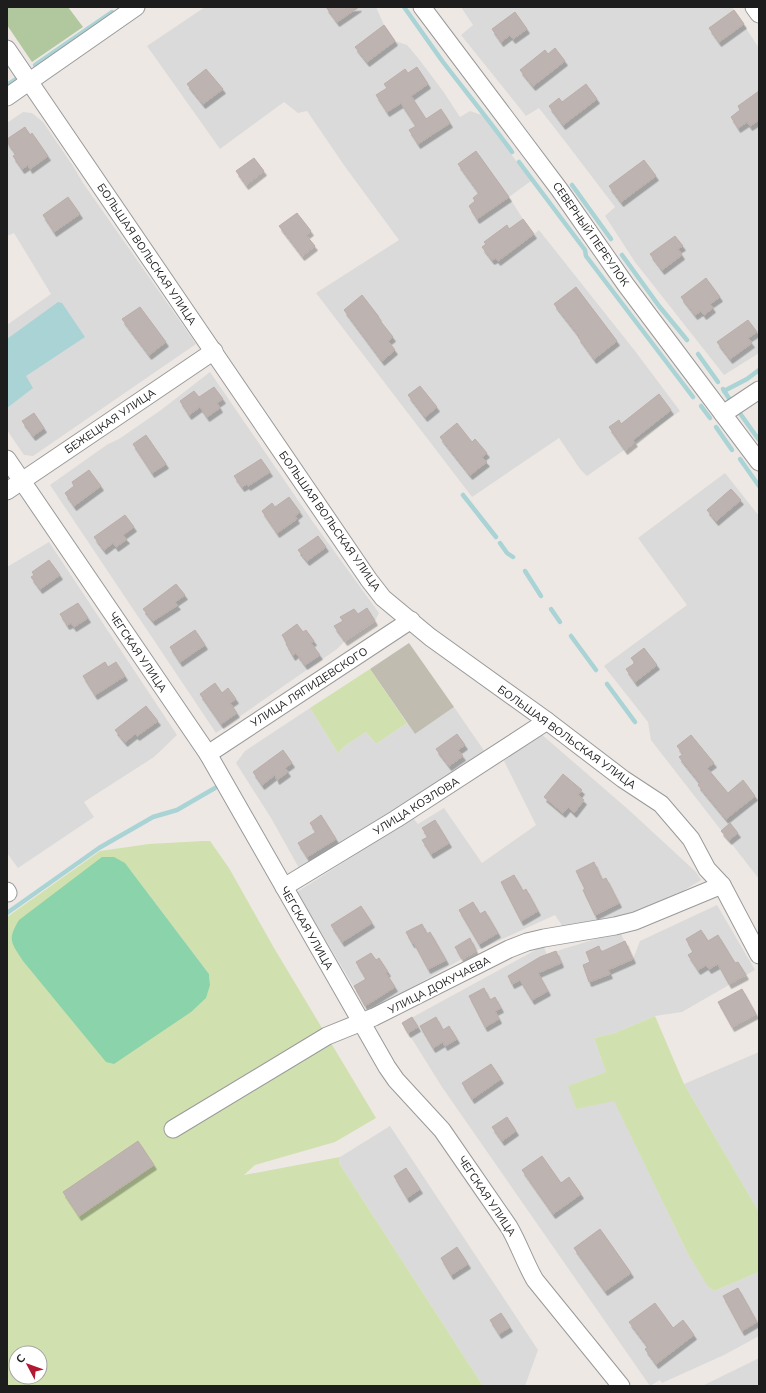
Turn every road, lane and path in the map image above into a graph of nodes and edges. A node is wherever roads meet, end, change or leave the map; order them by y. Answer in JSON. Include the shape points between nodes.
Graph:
{"nodes":[{"id":1,"x":136,"y":7,"type":"edge"},
{"id":2,"x":422,"y":7,"type":"edge"},
{"id":3,"x":754,"y":7,"type":"edge"},
{"id":4,"x":759,"y":14,"type":"edge"},
{"id":5,"x":7,"y":49,"type":"edge"},
{"id":6,"x":29,"y":82,"type":"junction"},
{"id":7,"x":7,"y":97,"type":"edge"},
{"id":8,"x":214,"y":351,"type":"junction"},
{"id":9,"x":759,"y":390,"type":"edge"},
{"id":10,"x":723,"y":414,"type":"junction"},
{"id":11,"x":7,"y":458,"type":"edge"},
{"id":12,"x":759,"y":462,"type":"edge"},
{"id":13,"x":22,"y":480,"type":"junction"},
{"id":14,"x":7,"y":491,"type":"edge"},
{"id":15,"x":411,"y":620,"type":"junction"},
{"id":16,"x":547,"y":721,"type":"junction"},
{"id":17,"x":208,"y":754,"type":"junction"},
{"id":18,"x":722,"y":885,"type":"junction"},
{"id":19,"x":284,"y":887,"type":"junction"},
{"id":20,"x":759,"y":955,"type":"edge"},
{"id":21,"x":361,"y":1022,"type":"junction"},
{"id":22,"x":173,"y":1129,"type":"dead end"},
{"id":23,"x":621,"y":1386,"type":"edge"}],
"edges":[{"from":1,"to":6,"type":"street"},
{"from":2,"to":10,"type":"street","name":"СЕВЕРНЫЙ ПЕРЕУЛОК","via":[[559,188],[626,285]]},
{"from":3,"to":4,"type":"street"},
{"from":5,"to":6,"type":"street","name":"БОЛЬШАЯ ВОЛЬСКАЯ УЛИЦА"},
{"from":6,"to":7,"type":"street"},
{"from":6,"to":8,"type":"street","name":"БОЛЬШАЯ ВОЛЬСКАЯ УЛИЦА"},
{"from":8,"to":13,"type":"street","name":"БЕЖЕЦКАЯ УЛИЦА"},
{"from":8,"to":15,"type":"street","name":"БОЛЬШАЯ ВОЛЬСКАЯ УЛИЦА","via":[[369,580],[383,598]]},
{"from":9,"to":10,"type":"street"},
{"from":10,"to":12,"type":"street","name":"СЕВЕРНЫЙ ПЕРЕУЛОК"},
{"from":11,"to":13,"type":"street","name":"ЧЕГСКАЯ УЛИЦА"},
{"from":13,"to":14,"type":"street","name":"БЕЖЕЦКАЯ УЛИЦА"},
{"from":13,"to":17,"type":"street","name":"ЧЕГСКАЯ УЛИЦА"},
{"from":15,"to":16,"type":"street","name":"БОЛЬШАЯ ВОЛЬСКАЯ УЛИЦА","via":[[430,637]]},
{"from":15,"to":17,"type":"street","name":"УЛИЦА ЛЯПИДЕВСКОГО"},
{"from":16,"to":18,"type":"street","name":"БОЛЬШАЯ ВОЛЬСКАЯ УЛИЦА","via":[[623,779],[661,804],[691,839],[707,869]]},
{"from":16,"to":19,"type":"street","name":"УЛИЦА КОЗЛОВА","via":[[396,819]]},
{"from":17,"to":19,"type":"street","name":"ЧЕГСКАЯ УЛИЦА"},
{"from":18,"to":20,"type":"street","name":"БОЛЬШАЯ ВОЛЬСКАЯ УЛИЦА"},
{"from":18,"to":21,"type":"street","name":"УЛИЦА ДОКУЧАЕВА","via":[[628,923],[527,942]]},
{"from":19,"to":21,"type":"street","name":"ЧЕГСКАЯ УЛИЦА"},
{"from":21,"to":22,"type":"street","name":"УЛИЦА ДОКУЧАЕВА","via":[[315,1042]]},
{"from":21,"to":23,"type":"street","name":"ЧЕГСКАЯ УЛИЦА","via":[[396,1080],[442,1130],[509,1227],[535,1280]]}]}
